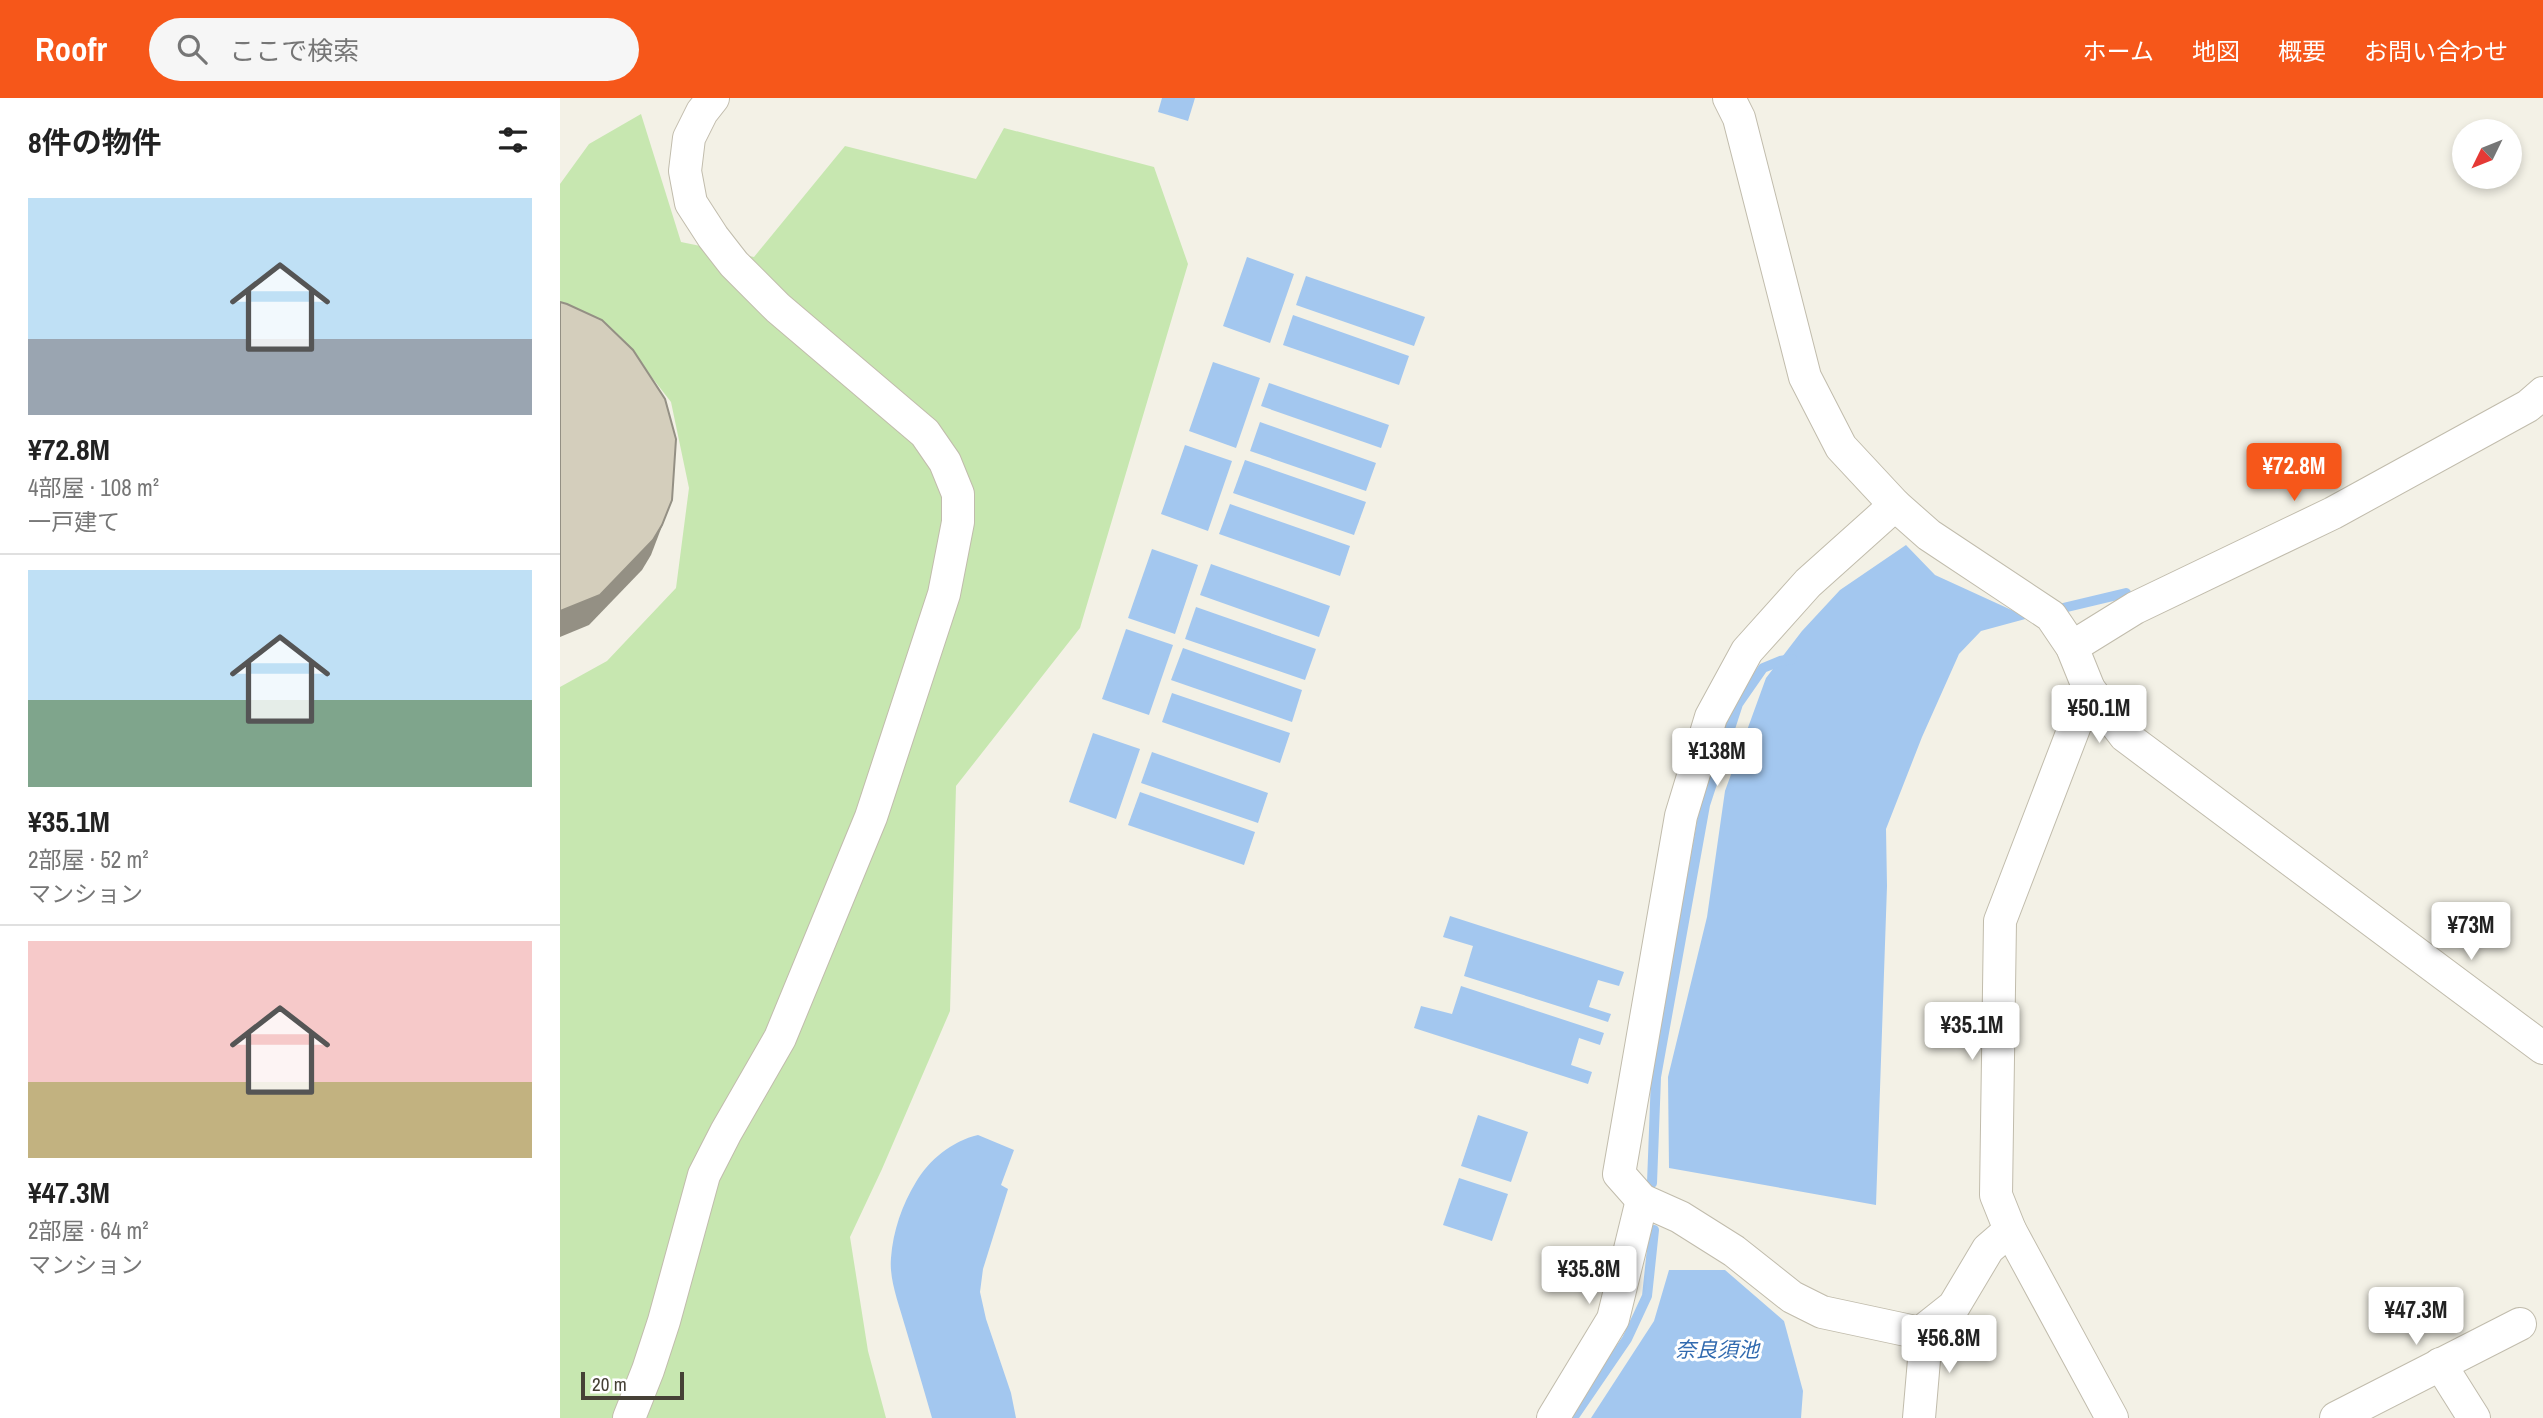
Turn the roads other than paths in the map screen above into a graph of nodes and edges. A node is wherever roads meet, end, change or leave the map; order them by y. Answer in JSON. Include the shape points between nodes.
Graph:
{"nodes":[{"id":1,"x":713,"y":98,"type":"edge"},
{"id":2,"x":1729,"y":98,"type":"edge"},
{"id":3,"x":2543,"y":393,"type":"edge"},
{"id":4,"x":1895,"y":505,"type":"junction"},
{"id":5,"x":2072,"y":646,"type":"junction"},
{"id":6,"x":2089,"y":689,"type":"junction"},
{"id":7,"x":2543,"y":1048,"type":"edge"},
{"id":8,"x":1642,"y":1200,"type":"junction"},
{"id":9,"x":2010,"y":1230,"type":"junction"},
{"id":10,"x":2519,"y":1324,"type":"dead end"},
{"id":11,"x":1920,"y":1333,"type":"junction"},
{"id":12,"x":2440,"y":1364,"type":"junction"},
{"id":13,"x":629,"y":1418,"type":"edge"},
{"id":14,"x":1553,"y":1418,"type":"edge"},
{"id":15,"x":1919,"y":1418,"type":"edge"},
{"id":16,"x":2112,"y":1418,"type":"edge"},
{"id":17,"x":2336,"y":1418,"type":"edge"},
{"id":18,"x":2474,"y":1418,"type":"edge"}],
"edges":[{"from":1,"to":13,"type":"street","via":[[689,138],[685,171],[691,203],[727,255],[778,308],[925,433],[945,461],[958,494],[958,522],[944,594],[871,817],[780,1038],[704,1175],[664,1321]]},
{"from":2,"to":4,"type":"street","via":[[1739,118],[1805,377],[1841,447]]},
{"from":3,"to":5,"type":"street","via":[[2528,407],[2333,513],[2135,608]]},
{"from":4,"to":5,"type":"street","via":[[1929,534],[2051,615]]},
{"from":4,"to":8,"type":"street","via":[[1808,583],[1747,651],[1711,717],[1681,816],[1619,1174]]},
{"from":5,"to":6,"type":"street"},
{"from":6,"to":7,"type":"street","via":[[2125,736]]},
{"from":6,"to":9,"type":"street","via":[[2000,921],[1996,1195]]},
{"from":8,"to":11,"type":"street","via":[[1681,1217],[1792,1297],[1822,1312]]},
{"from":8,"to":14,"type":"street","via":[[1613,1318]]},
{"from":9,"to":11,"type":"street","via":[[1988,1249],[1954,1306]]},
{"from":9,"to":16,"type":"street"},
{"from":10,"to":12,"type":"street"},
{"from":11,"to":15,"type":"street","via":[[1924,1360]]},
{"from":12,"to":17,"type":"street"},
{"from":12,"to":18,"type":"street"}]}
